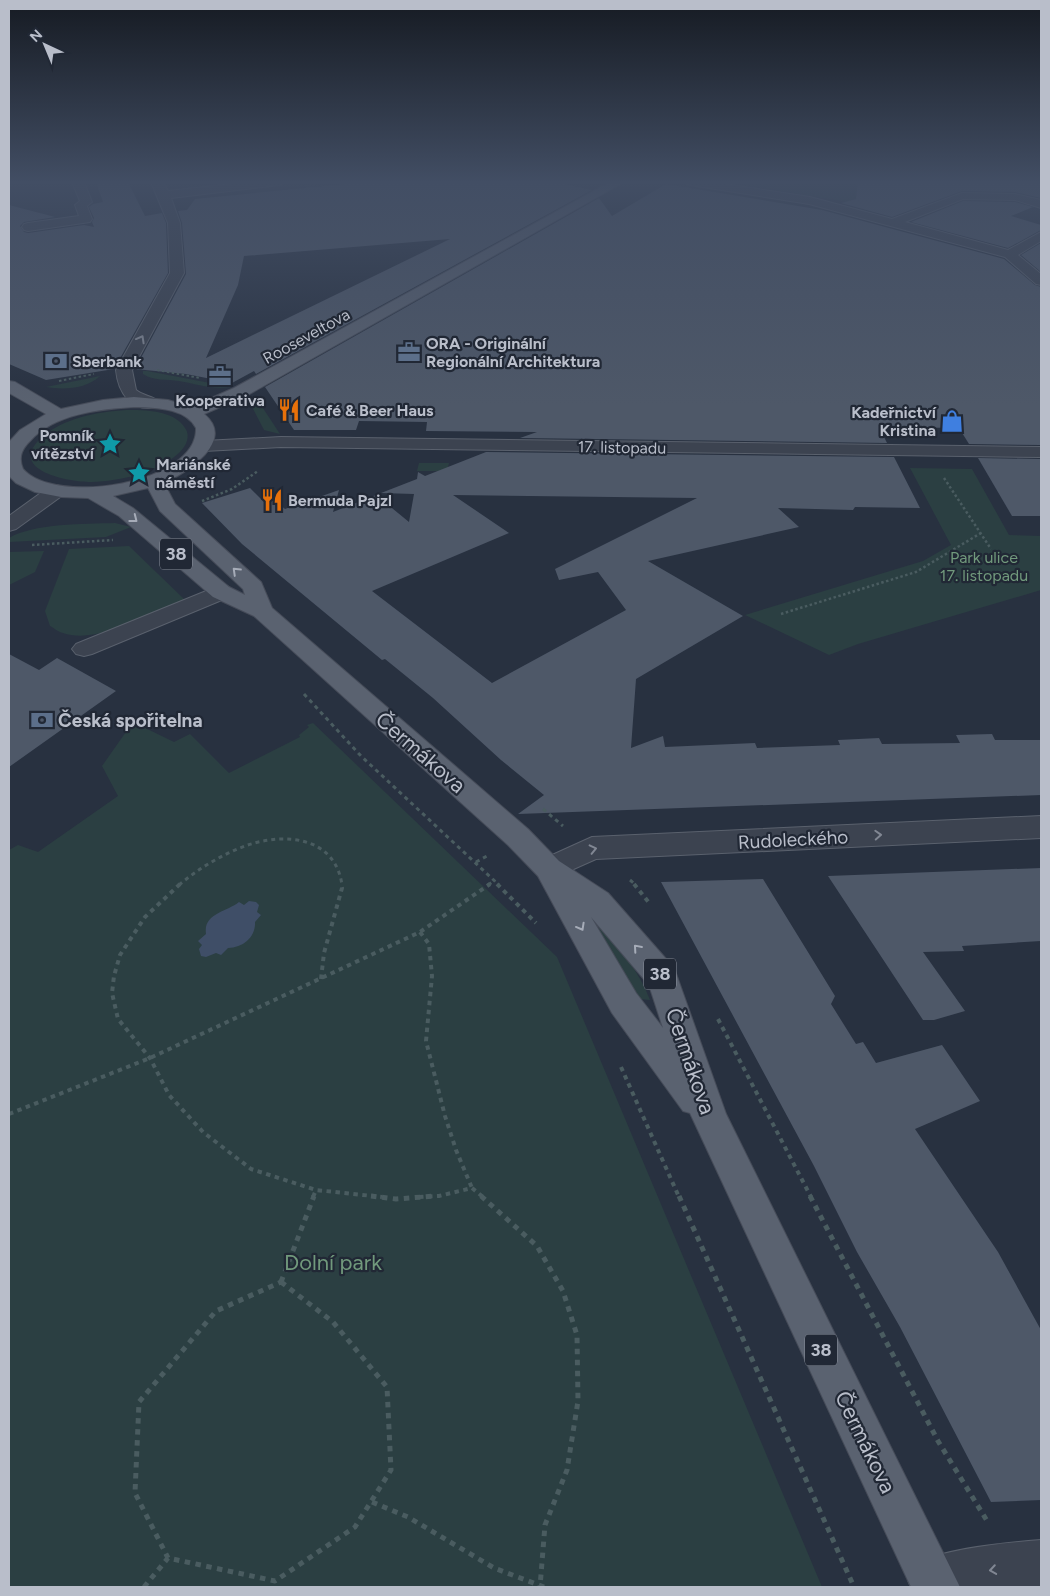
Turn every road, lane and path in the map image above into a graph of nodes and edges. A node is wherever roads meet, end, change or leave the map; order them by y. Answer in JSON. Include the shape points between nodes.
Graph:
{"nodes":[{"id":1,"x":176,"y":256,"type":"edge"},
{"id":2,"x":484,"y":256,"type":"edge"},
{"id":3,"x":1013,"y":256,"type":"edge"},
{"id":4,"x":1040,"y":278,"type":"edge"},
{"id":5,"x":9,"y":386,"type":"edge"},
{"id":6,"x":151,"y":403,"type":"junction"},
{"id":7,"x":192,"y":414,"type":"junction"},
{"id":8,"x":61,"y":416,"type":"junction"},
{"id":9,"x":204,"y":446,"type":"junction"},
{"id":10,"x":1041,"y":452,"type":"edge"},
{"id":11,"x":10,"y":456,"type":"edge"},
{"id":12,"x":944,"y":477,"type":"dead end"},
{"id":13,"x":153,"y":480,"type":"junction"},
{"id":14,"x":56,"y":491,"type":"junction"},
{"id":15,"x":93,"y":493,"type":"junction"},
{"id":16,"x":9,"y":525,"type":"edge"},
{"id":17,"x":981,"y":533,"type":"junction"},
{"id":18,"x":118,"y":539,"type":"dead end"},
{"id":19,"x":28,"y":546,"type":"dead end"},
{"id":20,"x":991,"y":549,"type":"dead end"},
{"id":21,"x":222,"y":592,"type":"junction"},
{"id":22,"x":262,"y":611,"type":"junction"},
{"id":23,"x":781,"y":614,"type":"dead end"},
{"id":24,"x":84,"y":648,"type":"dead end"},
{"id":25,"x":298,"y":688,"type":"dead end"},
{"id":26,"x":1041,"y":827,"type":"edge"},
{"id":27,"x":549,"y":869,"type":"junction"},
{"id":28,"x":495,"y":880,"type":"junction"},
{"id":29,"x":542,"y":929,"type":"dead end"},
{"id":30,"x":420,"y":932,"type":"junction"},
{"id":31,"x":321,"y":979,"type":"junction"},
{"id":32,"x":150,"y":1058,"type":"junction"},
{"id":33,"x":620,"y":1064,"type":"dead end"},
{"id":34,"x":9,"y":1114,"type":"edge"},
{"id":35,"x":710,"y":1119,"type":"junction"},
{"id":36,"x":472,"y":1188,"type":"junction"},
{"id":37,"x":316,"y":1190,"type":"junction"},
{"id":38,"x":281,"y":1282,"type":"junction"},
{"id":39,"x":372,"y":1502,"type":"junction"},
{"id":40,"x":168,"y":1558,"type":"junction"},
{"id":41,"x":1041,"y":1564,"type":"edge"},
{"id":42,"x":934,"y":1584,"type":"edge"},
{"id":43,"x":144,"y":1587,"type":"edge"},
{"id":44,"x":542,"y":1587,"type":"edge"},
{"id":45,"x":854,"y":1587,"type":"edge"}],
"edges":[{"from":6,"to":1,"type":"street","one_way":true,"via":[[129,393],[124,370],[177,273]]},
{"from":2,"to":7,"type":"main road","name":"Rooseveltova","via":[[240,392]]},
{"from":3,"to":4,"type":"street"},
{"from":5,"to":8,"type":"main road"},
{"from":6,"to":7,"type":"main road"},
{"from":6,"to":8,"type":"main road","via":[[98,406]]},
{"from":7,"to":9,"type":"main road","via":[[204,424]]},
{"from":8,"to":11,"type":"main road","via":[[28,434]]},
{"from":9,"to":10,"type":"street","name":"17. listopadu","via":[[281,442]]},
{"from":9,"to":13,"type":"main road","via":[[189,461]]},
{"from":11,"to":14,"type":"main road","via":[[20,477]]},
{"from":12,"to":17,"type":"path"},
{"from":13,"to":15,"type":"main road"},
{"from":22,"to":13,"type":"main road","name":"Čermákova","number":"38","one_way":true,"via":[[253,587],[167,507]]},
{"from":14,"to":15,"type":"main road"},
{"from":14,"to":16,"type":"street"},
{"from":15,"to":21,"type":"main road","name":"Čermákova","number":"38","one_way":true,"via":[[126,512]]},
{"from":17,"to":20,"type":"path"},
{"from":17,"to":23,"type":"path","via":[[916,572]]},
{"from":18,"to":19,"type":"path"},
{"from":21,"to":22,"type":"main road","name":"Čermákova","number":"38"},
{"from":21,"to":24,"type":"street"},
{"from":22,"to":27,"type":"main road","name":"Čermákova","number":"38","via":[[518,837]]},
{"from":25,"to":28,"type":"path","via":[[361,756]]},
{"from":27,"to":26,"type":"street","name":"Rudoleckého","one_way":true,"via":[[592,848]]},
{"from":27,"to":35,"type":"main road","number":"38","one_way":true,"via":[[624,1003]]},
{"from":35,"to":27,"type":"main road","name":"Čermákova","number":"38","one_way":true,"via":[[663,978],[597,902]]},
{"from":28,"to":29,"type":"path"},
{"from":28,"to":30,"type":"path"},
{"from":30,"to":31,"type":"path"},
{"from":30,"to":36,"type":"path","via":[[429,944],[432,976],[426,1041],[456,1150]]},
{"from":31,"to":32,"type":"path"},
{"from":31,"to":32,"type":"path","via":[[324,953],[342,888],[340,874],[327,852],[311,843],[289,839],[245,846],[190,876],[168,894],[145,917],[120,956],[112,993],[118,1019]]},
{"from":32,"to":34,"type":"path"},
{"from":32,"to":37,"type":"path","via":[[169,1095],[202,1132],[251,1169]]},
{"from":33,"to":45,"type":"path"},
{"from":35,"to":42,"type":"main road","name":"Čermákova","number":"38"},
{"from":36,"to":37,"type":"path","via":[[439,1196],[396,1199]]},
{"from":36,"to":44,"type":"path","via":[[537,1246],[563,1291],[577,1335],[578,1401],[567,1470],[545,1524]]},
{"from":37,"to":38,"type":"path"},
{"from":38,"to":39,"type":"path","via":[[334,1322],[387,1387],[391,1470]]},
{"from":38,"to":40,"type":"path","via":[[216,1311],[139,1402],[134,1493]]},
{"from":39,"to":40,"type":"path","via":[[355,1527],[275,1581]]},
{"from":39,"to":44,"type":"path","via":[[408,1517],[494,1568]]},
{"from":40,"to":43,"type":"path"},
{"from":41,"to":42,"type":"street","one_way":true,"via":[[1016,1566]]}]}
